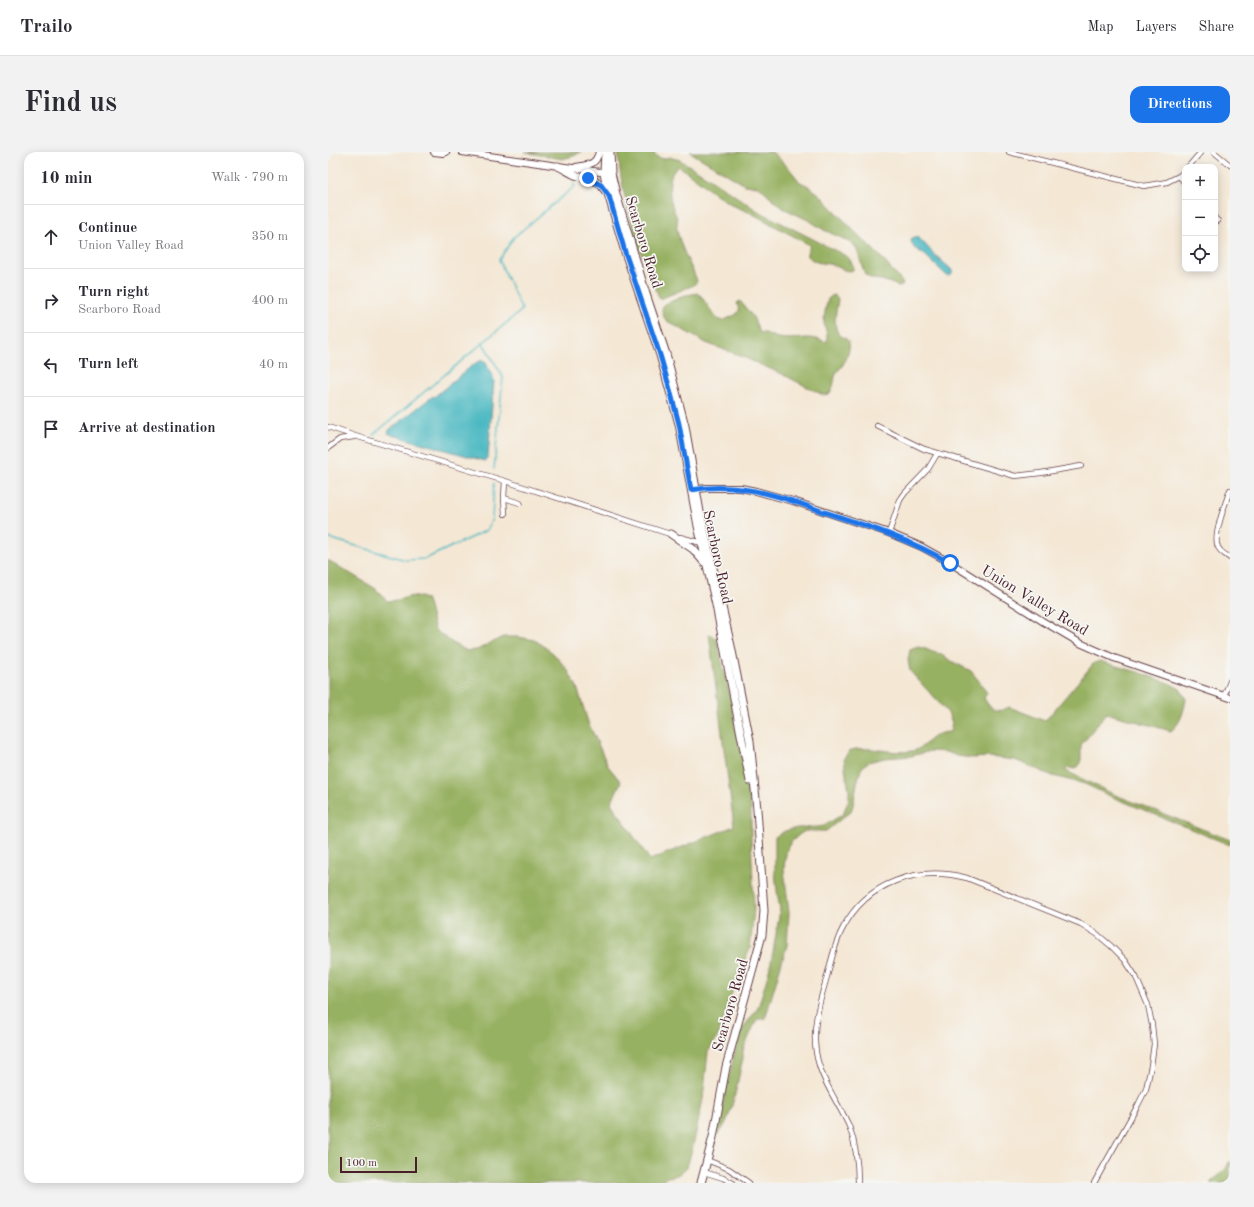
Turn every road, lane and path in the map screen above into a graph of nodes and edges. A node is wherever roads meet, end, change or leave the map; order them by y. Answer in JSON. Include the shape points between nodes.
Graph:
{"nodes":[{"id":1,"x":434,"y":152,"type":"edge"},
{"id":2,"x":446,"y":152,"type":"edge"},
{"id":3,"x":462,"y":152,"type":"edge"},
{"id":4,"x":599,"y":152,"type":"edge"},
{"id":5,"x":605,"y":152,"type":"edge"},
{"id":6,"x":610,"y":152,"type":"edge"},
{"id":7,"x":1009,"y":152,"type":"edge"},
{"id":8,"x":1200,"y":152,"type":"edge"},
{"id":9,"x":1214,"y":152,"type":"edge"},
{"id":10,"x":1190,"y":164,"type":"edge"},
{"id":11,"x":1230,"y":165,"type":"edge"},
{"id":12,"x":558,"y":166,"type":"junction"},
{"id":13,"x":572,"y":168,"type":"junction"},
{"id":14,"x":608,"y":173,"type":"junction"},
{"id":15,"x":1182,"y":174,"type":"edge"},
{"id":16,"x":1179,"y":176,"type":"junction"},
{"id":17,"x":1182,"y":179,"type":"edge"},
{"id":18,"x":609,"y":196,"type":"junction"},
{"id":19,"x":877,"y":426,"type":"dead end"},
{"id":20,"x":329,"y":429,"type":"edge"},
{"id":21,"x":355,"y":436,"type":"junction"},
{"id":22,"x":328,"y":448,"type":"edge"},
{"id":23,"x":937,"y":454,"type":"junction"},
{"id":24,"x":1081,"y":466,"type":"dead end"},
{"id":25,"x":505,"y":481,"type":"junction"},
{"id":26,"x":694,"y":490,"type":"junction"},
{"id":27,"x":1230,"y":490,"type":"edge"},
{"id":28,"x":504,"y":498,"type":"junction"},
{"id":29,"x":520,"y":503,"type":"dead end"},
{"id":30,"x":505,"y":514,"type":"dead end"},
{"id":31,"x":671,"y":534,"type":"junction"},
{"id":32,"x":889,"y":534,"type":"junction"},
{"id":33,"x":704,"y":542,"type":"junction"},
{"id":34,"x":1230,"y":558,"type":"edge"},
{"id":35,"x":706,"y":564,"type":"junction"},
{"id":36,"x":1230,"y":681,"type":"edge"},
{"id":37,"x":1227,"y":697,"type":"edge"},
{"id":38,"x":758,"y":832,"type":"junction"},
{"id":39,"x":707,"y":1160,"type":"junction"},
{"id":40,"x":704,"y":1172,"type":"junction"},
{"id":41,"x":701,"y":1183,"type":"edge"},
{"id":42,"x":733,"y":1183,"type":"edge"},
{"id":43,"x":749,"y":1183,"type":"edge"},
{"id":44,"x":858,"y":1183,"type":"edge"},
{"id":45,"x":1094,"y":1183,"type":"edge"}],
"edges":[{"from":1,"to":2,"type":"street"},
{"from":3,"to":12,"type":"street"},
{"from":4,"to":13,"type":"street","via":[[598,158],[592,164]]},
{"from":5,"to":14,"type":"main road","name":"Scarboro Road"},
{"from":6,"to":14,"type":"main road","name":"Scarboro Road"},
{"from":7,"to":16,"type":"street","via":[[1144,186],[1167,182]]},
{"from":8,"to":10,"type":"street"},
{"from":9,"to":11,"type":"street"},
{"from":12,"to":13,"type":"street"},
{"from":12,"to":18,"type":"main road","via":[[577,176],[596,181]]},
{"from":13,"to":14,"type":"street"},
{"from":14,"to":18,"type":"main road","name":"Scarboro Road","via":[[606,185]]},
{"from":14,"to":26,"type":"main road","name":"Scarboro Road","via":[[666,354],[685,426]]},
{"from":15,"to":16,"type":"street"},
{"from":16,"to":17,"type":"street"},
{"from":18,"to":26,"type":"main road","name":"Scarboro Road","via":[[669,386]]},
{"from":19,"to":23,"type":"street"},
{"from":20,"to":21,"type":"street"},
{"from":21,"to":22,"type":"street","via":[[340,439]]},
{"from":21,"to":25,"type":"street"},
{"from":23,"to":24,"type":"street","via":[[1015,476]]},
{"from":23,"to":32,"type":"street","via":[[928,469],[900,500]]},
{"from":25,"to":28,"type":"street"},
{"from":25,"to":31,"type":"street"},
{"from":26,"to":32,"type":"street","name":"Union Valley Road","via":[[741,488],[756,491]]},
{"from":26,"to":33,"type":"main road","name":"Scarboro Road"},
{"from":27,"to":34,"type":"street","via":[[1216,540],[1218,548]]},
{"from":28,"to":29,"type":"street"},
{"from":28,"to":30,"type":"street"},
{"from":31,"to":33,"type":"street"},
{"from":31,"to":35,"type":"main road","via":[[693,549]]},
{"from":32,"to":37,"type":"street","name":"Union Valley Road","via":[[922,547],[949,562],[1080,643],[1114,658]]},
{"from":33,"to":35,"type":"main road","name":"Scarboro Road"},
{"from":33,"to":38,"type":"main road","name":"Scarboro Road","via":[[731,646],[750,741],[758,809]]},
{"from":35,"to":38,"type":"main road","name":"Scarboro Road","via":[[748,765]]},
{"from":36,"to":37,"type":"street"},
{"from":38,"to":39,"type":"main road","name":"Scarboro Road","via":[[764,911],[762,936],[726,1068]]},
{"from":39,"to":40,"type":"main road","name":"Scarboro Road"},
{"from":39,"to":43,"type":"street","via":[[735,1172]]},
{"from":40,"to":41,"type":"main road","name":"Scarboro Road"},
{"from":40,"to":42,"type":"street"},
{"from":44,"to":45,"type":"street","via":[[858,1164],[849,1127],[823,1076],[816,1052],[815,1032],[822,993],[836,941],[851,915],[867,897],[897,880],[937,873],[967,878],[1081,924],[1111,946],[1136,977],[1148,1005],[1152,1025],[1154,1044],[1151,1066],[1146,1089]]}]}
